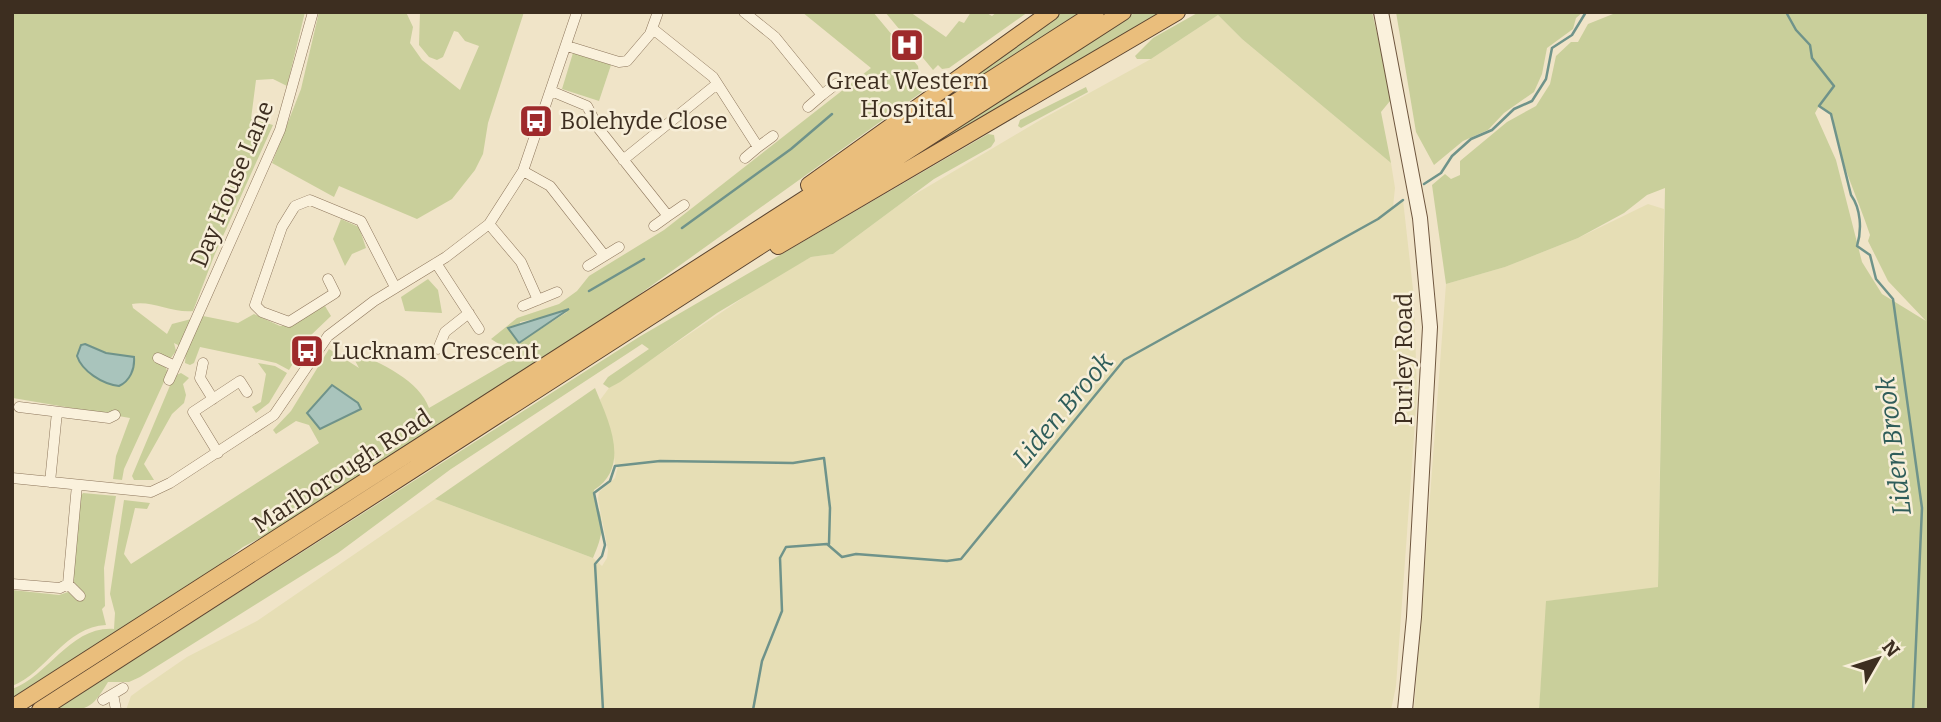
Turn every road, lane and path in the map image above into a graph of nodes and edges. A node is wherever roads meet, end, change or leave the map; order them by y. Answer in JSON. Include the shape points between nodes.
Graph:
{"nodes":[{"id":1,"x":313,"y":12,"type":"edge"},
{"id":2,"x":577,"y":12,"type":"edge"},
{"id":3,"x":659,"y":12,"type":"edge"},
{"id":4,"x":744,"y":12,"type":"edge"},
{"id":5,"x":1051,"y":12,"type":"edge"},
{"id":6,"x":1096,"y":12,"type":"edge"},
{"id":7,"x":1123,"y":12,"type":"edge"},
{"id":8,"x":1177,"y":12,"type":"edge"},
{"id":9,"x":1381,"y":12,"type":"edge"},
{"id":10,"x":653,"y":29,"type":"junction"},
{"id":11,"x":567,"y":46,"type":"junction"},
{"id":12,"x":717,"y":84,"type":"junction"},
{"id":13,"x":836,"y":84,"type":"dead end"},
{"id":14,"x":551,"y":91,"type":"junction"},
{"id":15,"x":822,"y":95,"type":"junction"},
{"id":16,"x":808,"y":107,"type":"dead end"},
{"id":17,"x":773,"y":136,"type":"dead end"},
{"id":18,"x":758,"y":147,"type":"junction"},
{"id":19,"x":745,"y":158,"type":"dead end"},
{"id":20,"x":623,"y":160,"type":"junction"},
{"id":21,"x":523,"y":172,"type":"junction"},
{"id":22,"x":684,"y":205,"type":"dead end"},
{"id":23,"x":668,"y":216,"type":"junction"},
{"id":24,"x":489,"y":224,"type":"junction"},
{"id":25,"x":654,"y":226,"type":"dead end"},
{"id":26,"x":619,"y":247,"type":"dead end"},
{"id":27,"x":604,"y":255,"type":"junction"},
{"id":28,"x":436,"y":263,"type":"junction"},
{"id":29,"x":588,"y":266,"type":"dead end"},
{"id":30,"x":695,"y":270,"type":"junction"},
{"id":31,"x":328,"y":279,"type":"dead end"},
{"id":32,"x":395,"y":287,"type":"junction"},
{"id":33,"x":557,"y":292,"type":"dead end"},
{"id":34,"x":686,"y":296,"type":"junction"},
{"id":35,"x":538,"y":300,"type":"junction"},
{"id":36,"x":523,"y":306,"type":"dead end"},
{"id":37,"x":469,"y":313,"type":"junction"},
{"id":38,"x":479,"y":329,"type":"dead end"},
{"id":39,"x":438,"y":349,"type":"dead end"},
{"id":40,"x":158,"y":358,"type":"dead end"},
{"id":41,"x":204,"y":363,"type":"dead end"},
{"id":42,"x":175,"y":366,"type":"junction"},
{"id":43,"x":169,"y":380,"type":"dead end"},
{"id":44,"x":247,"y":392,"type":"dead end"},
{"id":45,"x":213,"y":398,"type":"junction"},
{"id":46,"x":19,"y":407,"type":"dead end"},
{"id":47,"x":57,"y":412,"type":"junction"},
{"id":48,"x":116,"y":415,"type":"dead end"},
{"id":49,"x":218,"y":453,"type":"junction"},
{"id":50,"x":12,"y":478,"type":"edge"},
{"id":51,"x":50,"y":482,"type":"junction"},
{"id":52,"x":77,"y":485,"type":"junction"},
{"id":53,"x":68,"y":583,"type":"junction"},
{"id":54,"x":12,"y":584,"type":"edge"},
{"id":55,"x":80,"y":596,"type":"dead end"},
{"id":56,"x":123,"y":688,"type":"dead end"},
{"id":57,"x":113,"y":694,"type":"junction"},
{"id":58,"x":103,"y":700,"type":"dead end"},
{"id":59,"x":12,"y":708,"type":"edge"},
{"id":60,"x":40,"y":710,"type":"edge"},
{"id":61,"x":116,"y":710,"type":"edge"},
{"id":62,"x":1405,"y":710,"type":"edge"}],
"edges":[{"from":1,"to":42,"type":"street","name":"Day House Lane","via":[[280,130]]},
{"from":2,"to":11,"type":"street"},
{"from":3,"to":10,"type":"street"},
{"from":4,"to":15,"type":"street","via":[[775,37]]},
{"from":5,"to":30,"type":"highway"},
{"from":6,"to":30,"type":"highway"},
{"from":7,"to":34,"type":"highway"},
{"from":8,"to":34,"type":"highway"},
{"from":9,"to":62,"type":"main road","name":"Purley Road","via":[[1420,218],[1430,327]]},
{"from":10,"to":11,"type":"street","via":[[624,62]]},
{"from":10,"to":12,"type":"street"},
{"from":11,"to":14,"type":"street"},
{"from":12,"to":18,"type":"street"},
{"from":12,"to":20,"type":"street"},
{"from":13,"to":15,"type":"street"},
{"from":14,"to":20,"type":"street","via":[[585,103]]},
{"from":14,"to":21,"type":"street"},
{"from":15,"to":16,"type":"street"},
{"from":17,"to":18,"type":"street"},
{"from":18,"to":19,"type":"street"},
{"from":20,"to":23,"type":"street"},
{"from":21,"to":24,"type":"street"},
{"from":21,"to":27,"type":"street","via":[[550,186]]},
{"from":22,"to":23,"type":"street"},
{"from":23,"to":25,"type":"street"},
{"from":24,"to":28,"type":"street"},
{"from":24,"to":35,"type":"street","via":[[521,262]]},
{"from":26,"to":27,"type":"street"},
{"from":27,"to":29,"type":"street"},
{"from":28,"to":32,"type":"street"},
{"from":28,"to":37,"type":"street"},
{"from":30,"to":59,"type":"highway","name":"Marlborough Road"},
{"from":31,"to":32,"type":"street","via":[[335,293],[292,321],[277,319],[256,305],[282,227],[292,208],[304,201],[361,220]]},
{"from":32,"to":49,"type":"street","via":[[324,339],[280,410]]},
{"from":33,"to":35,"type":"street"},
{"from":34,"to":60,"type":"highway","name":"Marlborough Road"},
{"from":35,"to":36,"type":"street"},
{"from":37,"to":38,"type":"street"},
{"from":37,"to":39,"type":"street","via":[[445,332]]},
{"from":40,"to":42,"type":"street"},
{"from":41,"to":45,"type":"street","via":[[200,377]]},
{"from":42,"to":43,"type":"street","name":"Day House Lane"},
{"from":44,"to":45,"type":"street","via":[[240,381]]},
{"from":45,"to":49,"type":"street","via":[[193,412]]},
{"from":46,"to":47,"type":"street"},
{"from":47,"to":48,"type":"street"},
{"from":47,"to":51,"type":"street"},
{"from":49,"to":52,"type":"street","via":[[151,492]]},
{"from":50,"to":51,"type":"street"},
{"from":51,"to":52,"type":"street"},
{"from":52,"to":53,"type":"street"},
{"from":53,"to":54,"type":"street","via":[[60,588]]},
{"from":53,"to":55,"type":"street"},
{"from":56,"to":57,"type":"street"},
{"from":57,"to":58,"type":"street"},
{"from":57,"to":61,"type":"street"}]}
